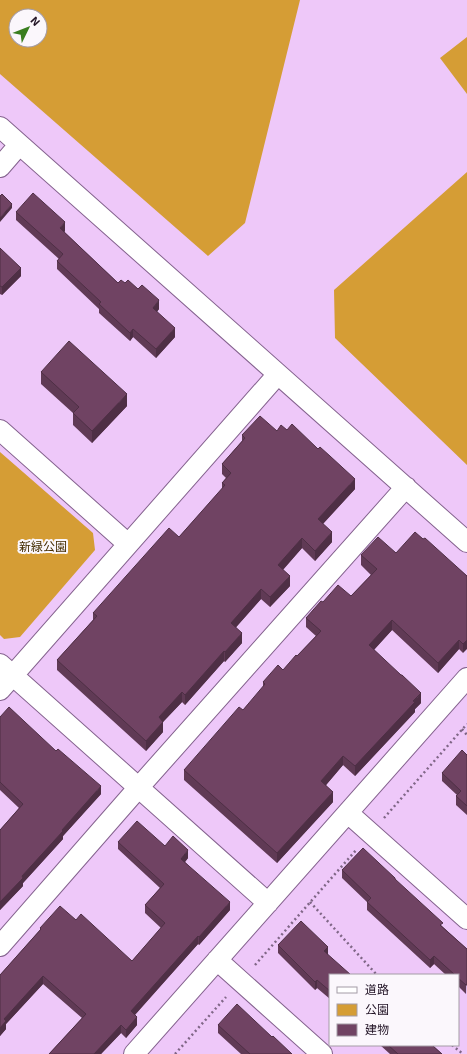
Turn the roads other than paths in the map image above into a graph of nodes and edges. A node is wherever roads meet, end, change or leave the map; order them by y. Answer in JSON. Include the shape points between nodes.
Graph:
{"nodes":[{"id":1,"x":0,"y":127,"type":"edge"},
{"id":2,"x":19,"y":145,"type":"junction"},
{"id":3,"x":0,"y":167,"type":"edge"},
{"id":4,"x":278,"y":374,"type":"junction"},
{"id":5,"x":0,"y":430,"type":"edge"},
{"id":6,"x":406,"y":487,"type":"junction"},
{"id":7,"x":467,"y":542,"type":"edge"},
{"id":8,"x":128,"y":544,"type":"junction"},
{"id":9,"x":7,"y":670,"type":"edge"},
{"id":10,"x":467,"y":678,"type":"edge"},
{"id":11,"x":0,"y":690,"type":"edge"},
{"id":12,"x":139,"y":787,"type":"junction"},
{"id":13,"x":348,"y":813,"type":"junction"},
{"id":14,"x":268,"y":903,"type":"junction"},
{"id":15,"x":467,"y":919,"type":"edge"},
{"id":16,"x":0,"y":946,"type":"edge"},
{"id":17,"x":217,"y":960,"type":"junction"},
{"id":18,"x":134,"y":1054,"type":"edge"},
{"id":19,"x":322,"y":1054,"type":"edge"}],
"edges":[{"from":1,"to":2,"type":"street"},
{"from":2,"to":3,"type":"street"},
{"from":2,"to":4,"type":"street"},
{"from":4,"to":6,"type":"street"},
{"from":4,"to":8,"type":"street"},
{"from":5,"to":8,"type":"street"},
{"from":6,"to":7,"type":"street"},
{"from":6,"to":12,"type":"street"},
{"from":8,"to":9,"type":"street"},
{"from":9,"to":11,"type":"street"},
{"from":9,"to":12,"type":"street"},
{"from":10,"to":13,"type":"street"},
{"from":12,"to":14,"type":"street"},
{"from":12,"to":16,"type":"street"},
{"from":13,"to":14,"type":"street"},
{"from":13,"to":15,"type":"street"},
{"from":14,"to":17,"type":"street"},
{"from":17,"to":18,"type":"street"},
{"from":17,"to":19,"type":"street"}]}
